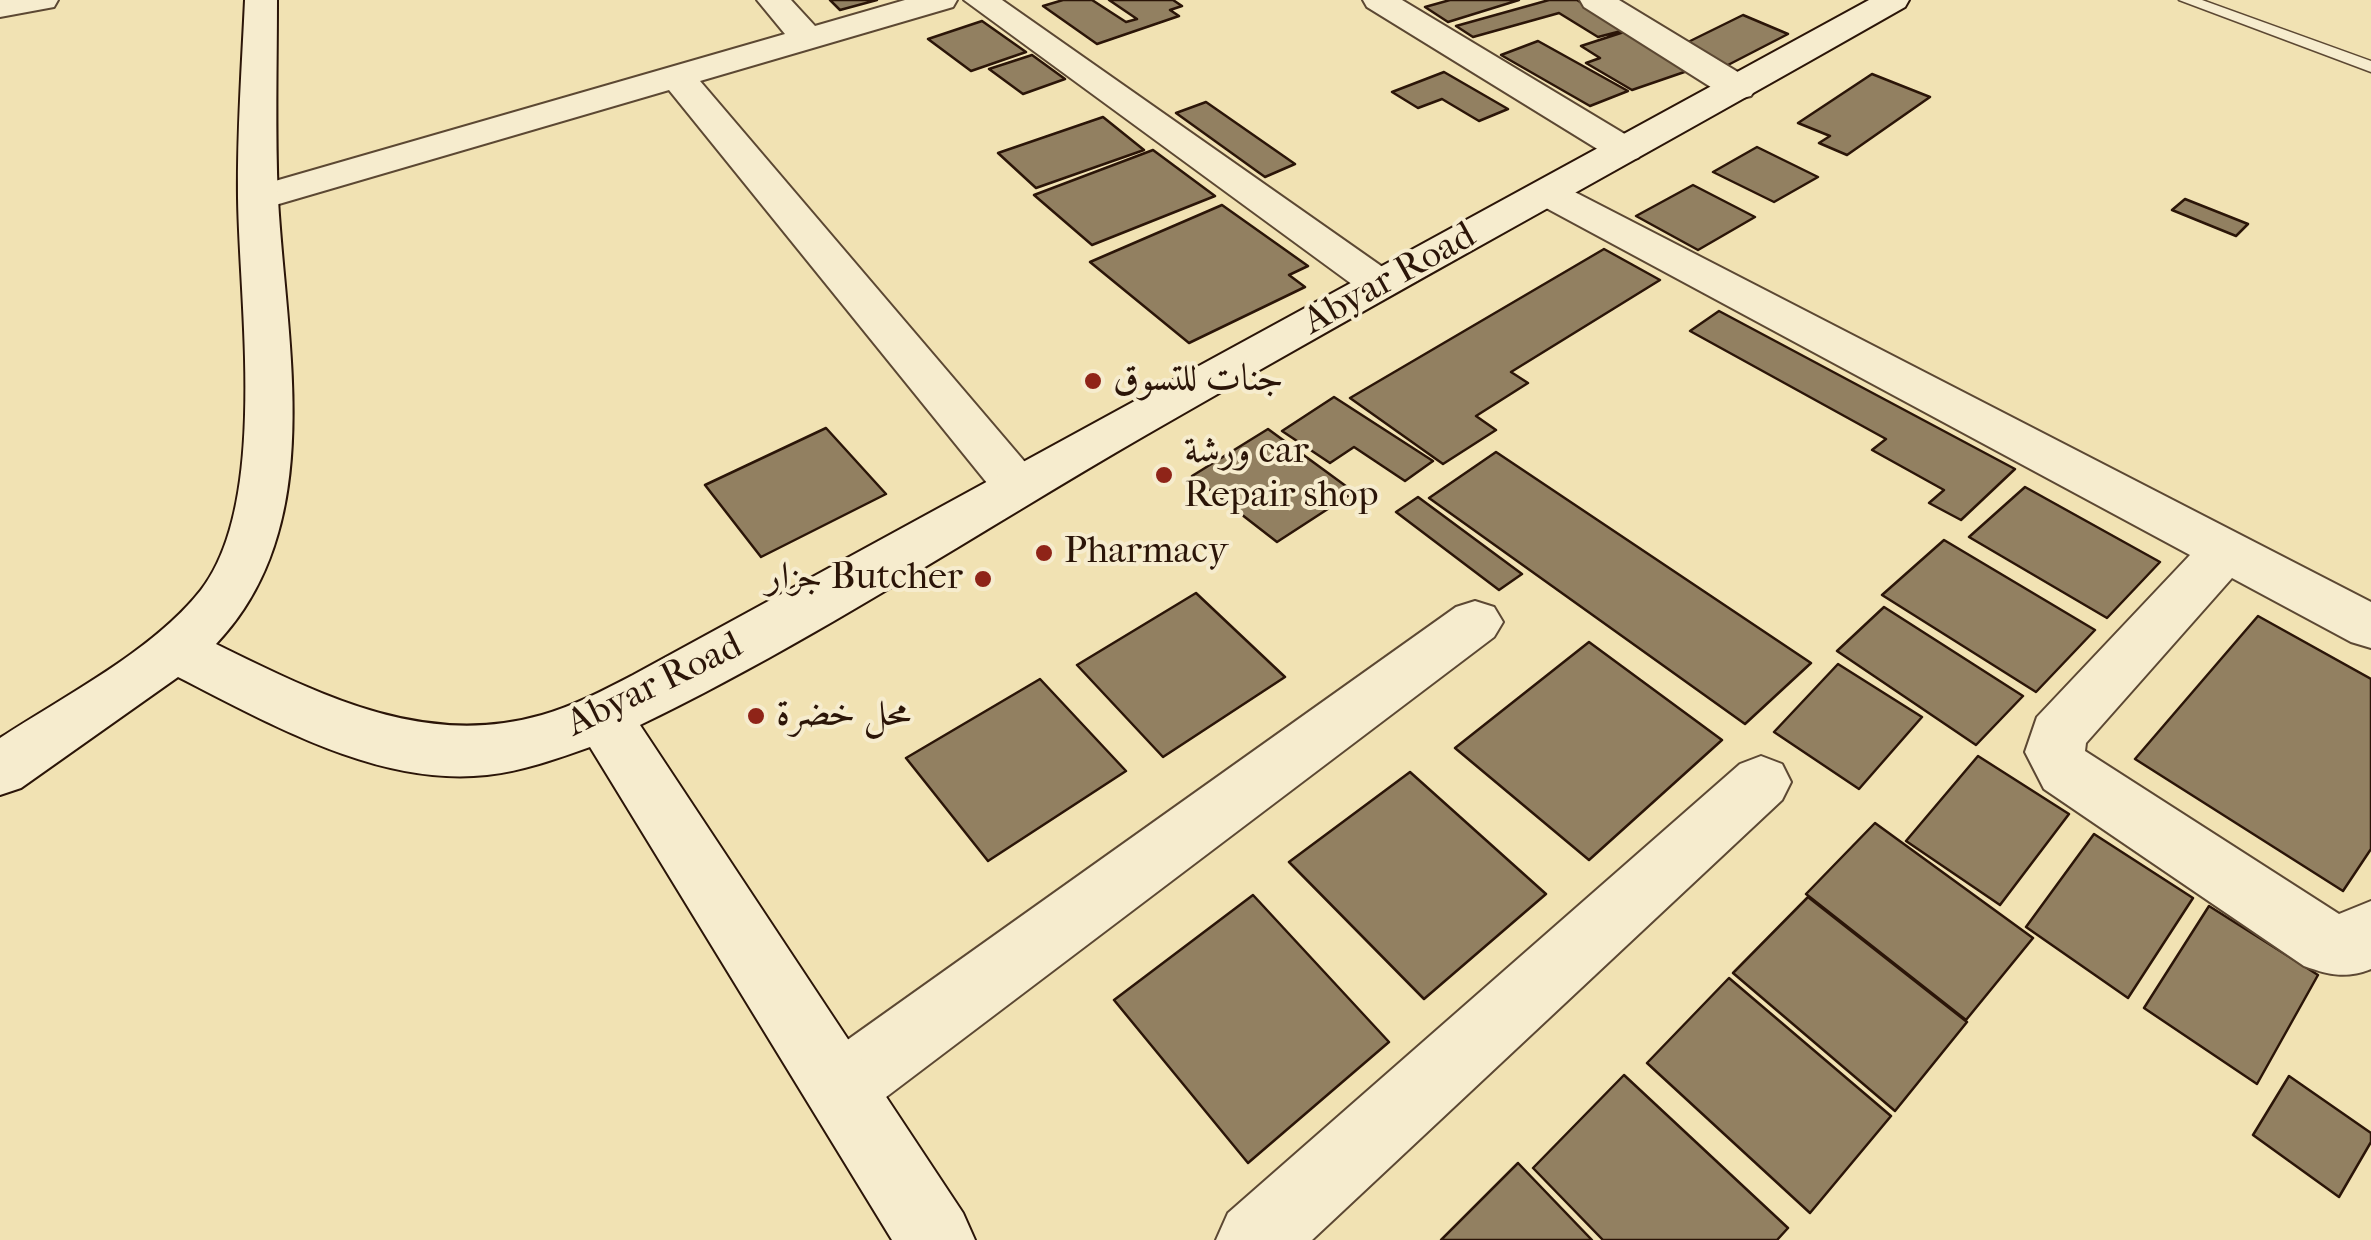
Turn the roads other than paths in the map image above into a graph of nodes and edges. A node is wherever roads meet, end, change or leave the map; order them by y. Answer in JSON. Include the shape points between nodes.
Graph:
{"nodes":[{"id":1,"x":42,"y":0,"type":"edge"},
{"id":2,"x":261,"y":0,"type":"edge"},
{"id":3,"x":773,"y":0,"type":"edge"},
{"id":4,"x":941,"y":0,"type":"edge"},
{"id":5,"x":980,"y":0,"type":"edge"},
{"id":6,"x":1379,"y":0,"type":"edge"},
{"id":7,"x":1596,"y":0,"type":"edge"},
{"id":8,"x":1892,"y":0,"type":"edge"},
{"id":9,"x":2188,"y":0,"type":"edge"},
{"id":10,"x":0,"y":6,"type":"edge"},
{"id":11,"x":806,"y":37,"type":"junction"},
{"id":12,"x":2371,"y":67,"type":"edge"},
{"id":13,"x":675,"y":74,"type":"junction"},
{"id":14,"x":1738,"y":88,"type":"junction"},
{"id":15,"x":1625,"y":150,"type":"junction"},
{"id":16,"x":1549,"y":194,"type":"junction"},
{"id":17,"x":258,"y":198,"type":"junction"},
{"id":18,"x":1380,"y":284,"type":"junction"},
{"id":19,"x":1018,"y":487,"type":"junction"},
{"id":20,"x":2224,"y":552,"type":"junction"},
{"id":21,"x":1475,"y":622,"type":"dead end"},
{"id":22,"x":2371,"y":626,"type":"edge"},
{"id":23,"x":173,"y":649,"type":"junction"},
{"id":24,"x":602,"y":718,"type":"junction"},
{"id":25,"x":0,"y":770,"type":"edge"},
{"id":26,"x":1761,"y":782,"type":"dead end"},
{"id":27,"x":2371,"y":931,"type":"edge"},
{"id":28,"x":840,"y":1088,"type":"junction"},
{"id":29,"x":936,"y":1240,"type":"edge"},
{"id":30,"x":1256,"y":1240,"type":"edge"}],
"edges":[{"from":1,"to":10,"type":"street"},
{"from":2,"to":17,"type":"street"},
{"from":3,"to":11,"type":"street"},
{"from":4,"to":11,"type":"street"},
{"from":5,"to":18,"type":"street"},
{"from":6,"to":15,"type":"street"},
{"from":7,"to":14,"type":"street"},
{"from":8,"to":14,"type":"street","name":"Abyar Road"},
{"from":9,"to":12,"type":"lane"},
{"from":11,"to":13,"type":"street"},
{"from":13,"to":17,"type":"street"},
{"from":13,"to":19,"type":"street"},
{"from":14,"to":15,"type":"street","name":"Abyar Road"},
{"from":15,"to":16,"type":"street","name":"Abyar Road"},
{"from":16,"to":18,"type":"street","name":"Abyar Road"},
{"from":16,"to":20,"type":"street"},
{"from":17,"to":23,"type":"street","via":[[268,358],[260,496],[248,558],[220,604]]},
{"from":18,"to":19,"type":"street","name":"Abyar Road"},
{"from":19,"to":24,"type":"street","name":"Abyar Road","via":[[852,586]]},
{"from":20,"to":22,"type":"street"},
{"from":20,"to":27,"type":"street","via":[[2058,734],[2055,752],[2065,771],[2328,944],[2351,946]]},
{"from":21,"to":28,"type":"street"},
{"from":23,"to":24,"type":"street","name":"Abyar Road","via":[[315,717],[404,746],[482,751],[542,740]]},
{"from":23,"to":25,"type":"street"},
{"from":24,"to":28,"type":"street"},
{"from":26,"to":30,"type":"street"},
{"from":28,"to":29,"type":"street"}]}
